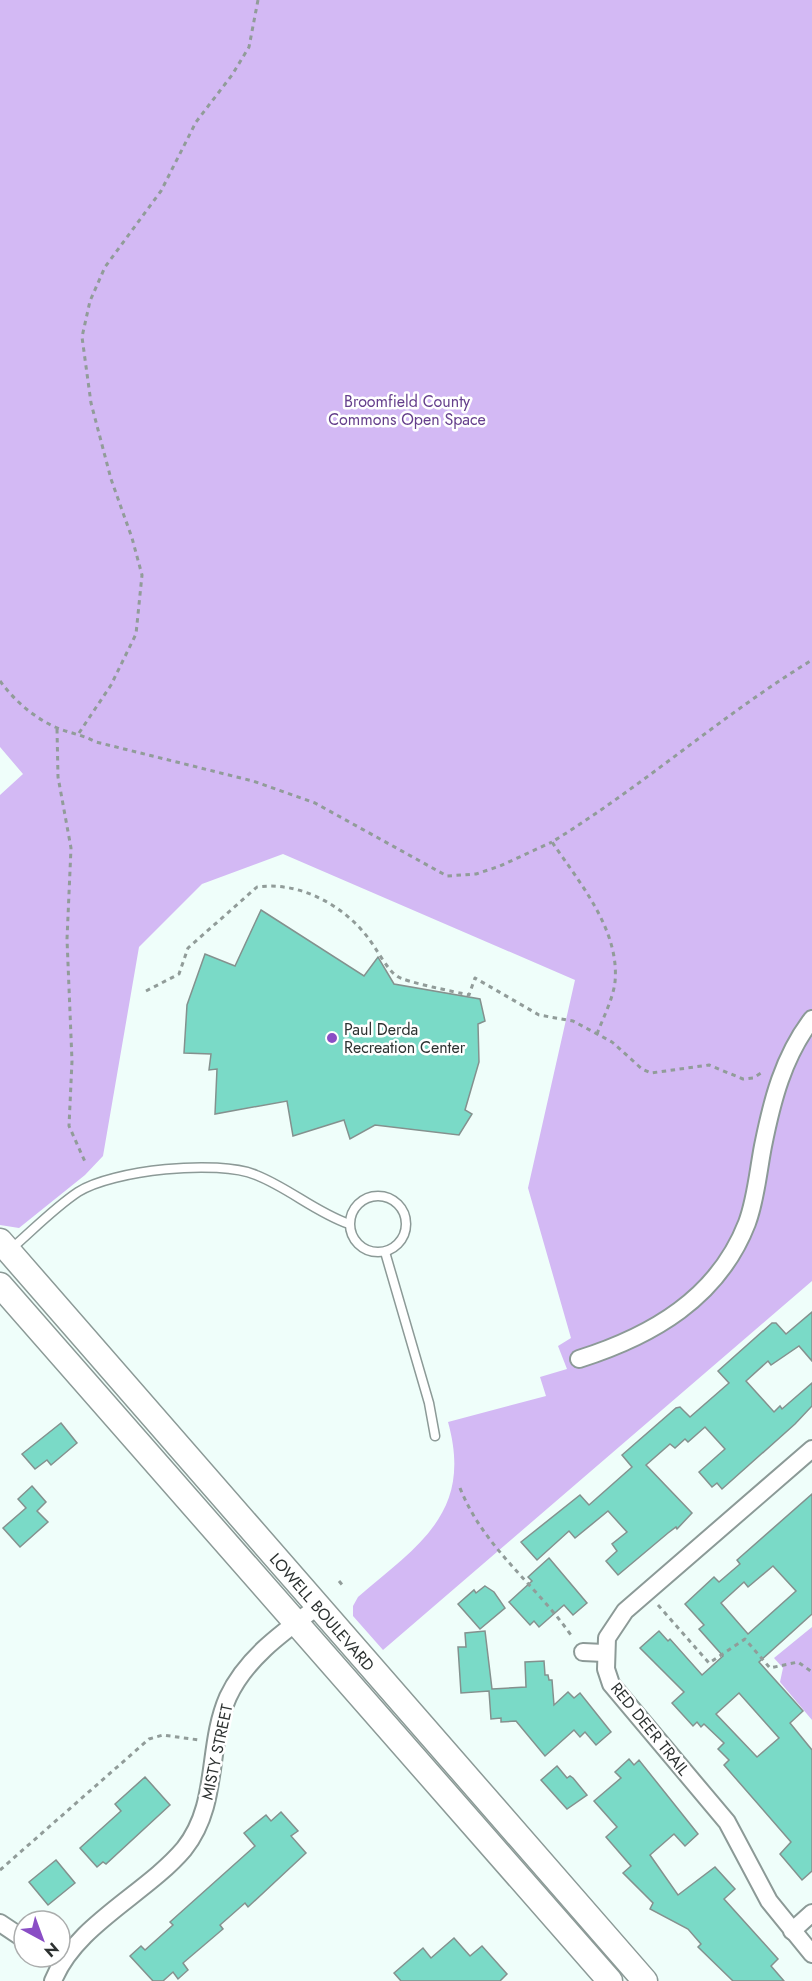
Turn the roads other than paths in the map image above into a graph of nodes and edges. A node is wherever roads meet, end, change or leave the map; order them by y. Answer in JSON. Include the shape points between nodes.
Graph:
{"nodes":[{"id":1,"x":812,"y":1019,"type":"edge"},
{"id":2,"x":349,"y":1224,"type":"junction"},
{"id":3,"x":3,"y":1250,"type":"edge"},
{"id":4,"x":385,"y":1252,"type":"junction"},
{"id":5,"x":0,"y":1285,"type":"edge"},
{"id":6,"x":579,"y":1359,"type":"dead end"},
{"id":7,"x":435,"y":1436,"type":"dead end"},
{"id":8,"x":812,"y":1449,"type":"edge"},
{"id":9,"x":316,"y":1606,"type":"junction"},
{"id":10,"x":296,"y":1622,"type":"junction"},
{"id":11,"x":583,"y":1652,"type":"road end"},
{"id":12,"x":604,"y":1653,"type":"junction"},
{"id":13,"x":812,"y":1913,"type":"edge"},
{"id":14,"x":792,"y":1931,"type":"junction"},
{"id":15,"x":72,"y":1947,"type":"edge"},
{"id":16,"x":812,"y":1954,"type":"edge"},
{"id":17,"x":610,"y":1981,"type":"edge"},
{"id":18,"x":645,"y":1981,"type":"edge"}],
"edges":[{"from":1,"to":6,"type":"street","via":[[780,1077],[747,1220],[721,1270],[687,1306],[659,1326],[624,1344]]},
{"from":2,"to":3,"type":"lane","via":[[326,1215],[273,1182],[236,1168],[174,1169],[121,1177],[79,1191]]},
{"from":2,"to":4,"type":"lane","via":[[360,1246],[376,1253]]},
{"from":2,"to":4,"type":"lane","via":[[356,1207],[372,1197],[389,1198],[398,1204],[407,1221],[405,1233],[401,1241]]},
{"from":3,"to":9,"type":"main road","name":"LOWELL BOULEVARD"},
{"from":4,"to":7,"type":"lane"},
{"from":5,"to":10,"type":"main road","name":"LOWELL BOULEVARD"},
{"from":8,"to":12,"type":"street","via":[[615,1623]]},
{"from":9,"to":10,"type":"street","name":"MISTY STREET"},
{"from":9,"to":18,"type":"main road","name":"LOWELL BOULEVARD"},
{"from":10,"to":15,"type":"street","name":"MISTY STREET","via":[[259,1655],[228,1698],[206,1805],[184,1848]]},
{"from":10,"to":17,"type":"main road","name":"LOWELL BOULEVARD"},
{"from":11,"to":12,"type":"street"},
{"from":12,"to":14,"type":"street","name":"RED DEER TRAIL","via":[[606,1669],[619,1696],[727,1822],[769,1901]]},
{"from":13,"to":14,"type":"street"},
{"from":14,"to":16,"type":"street","name":"RED DEER TRAIL"}]}
